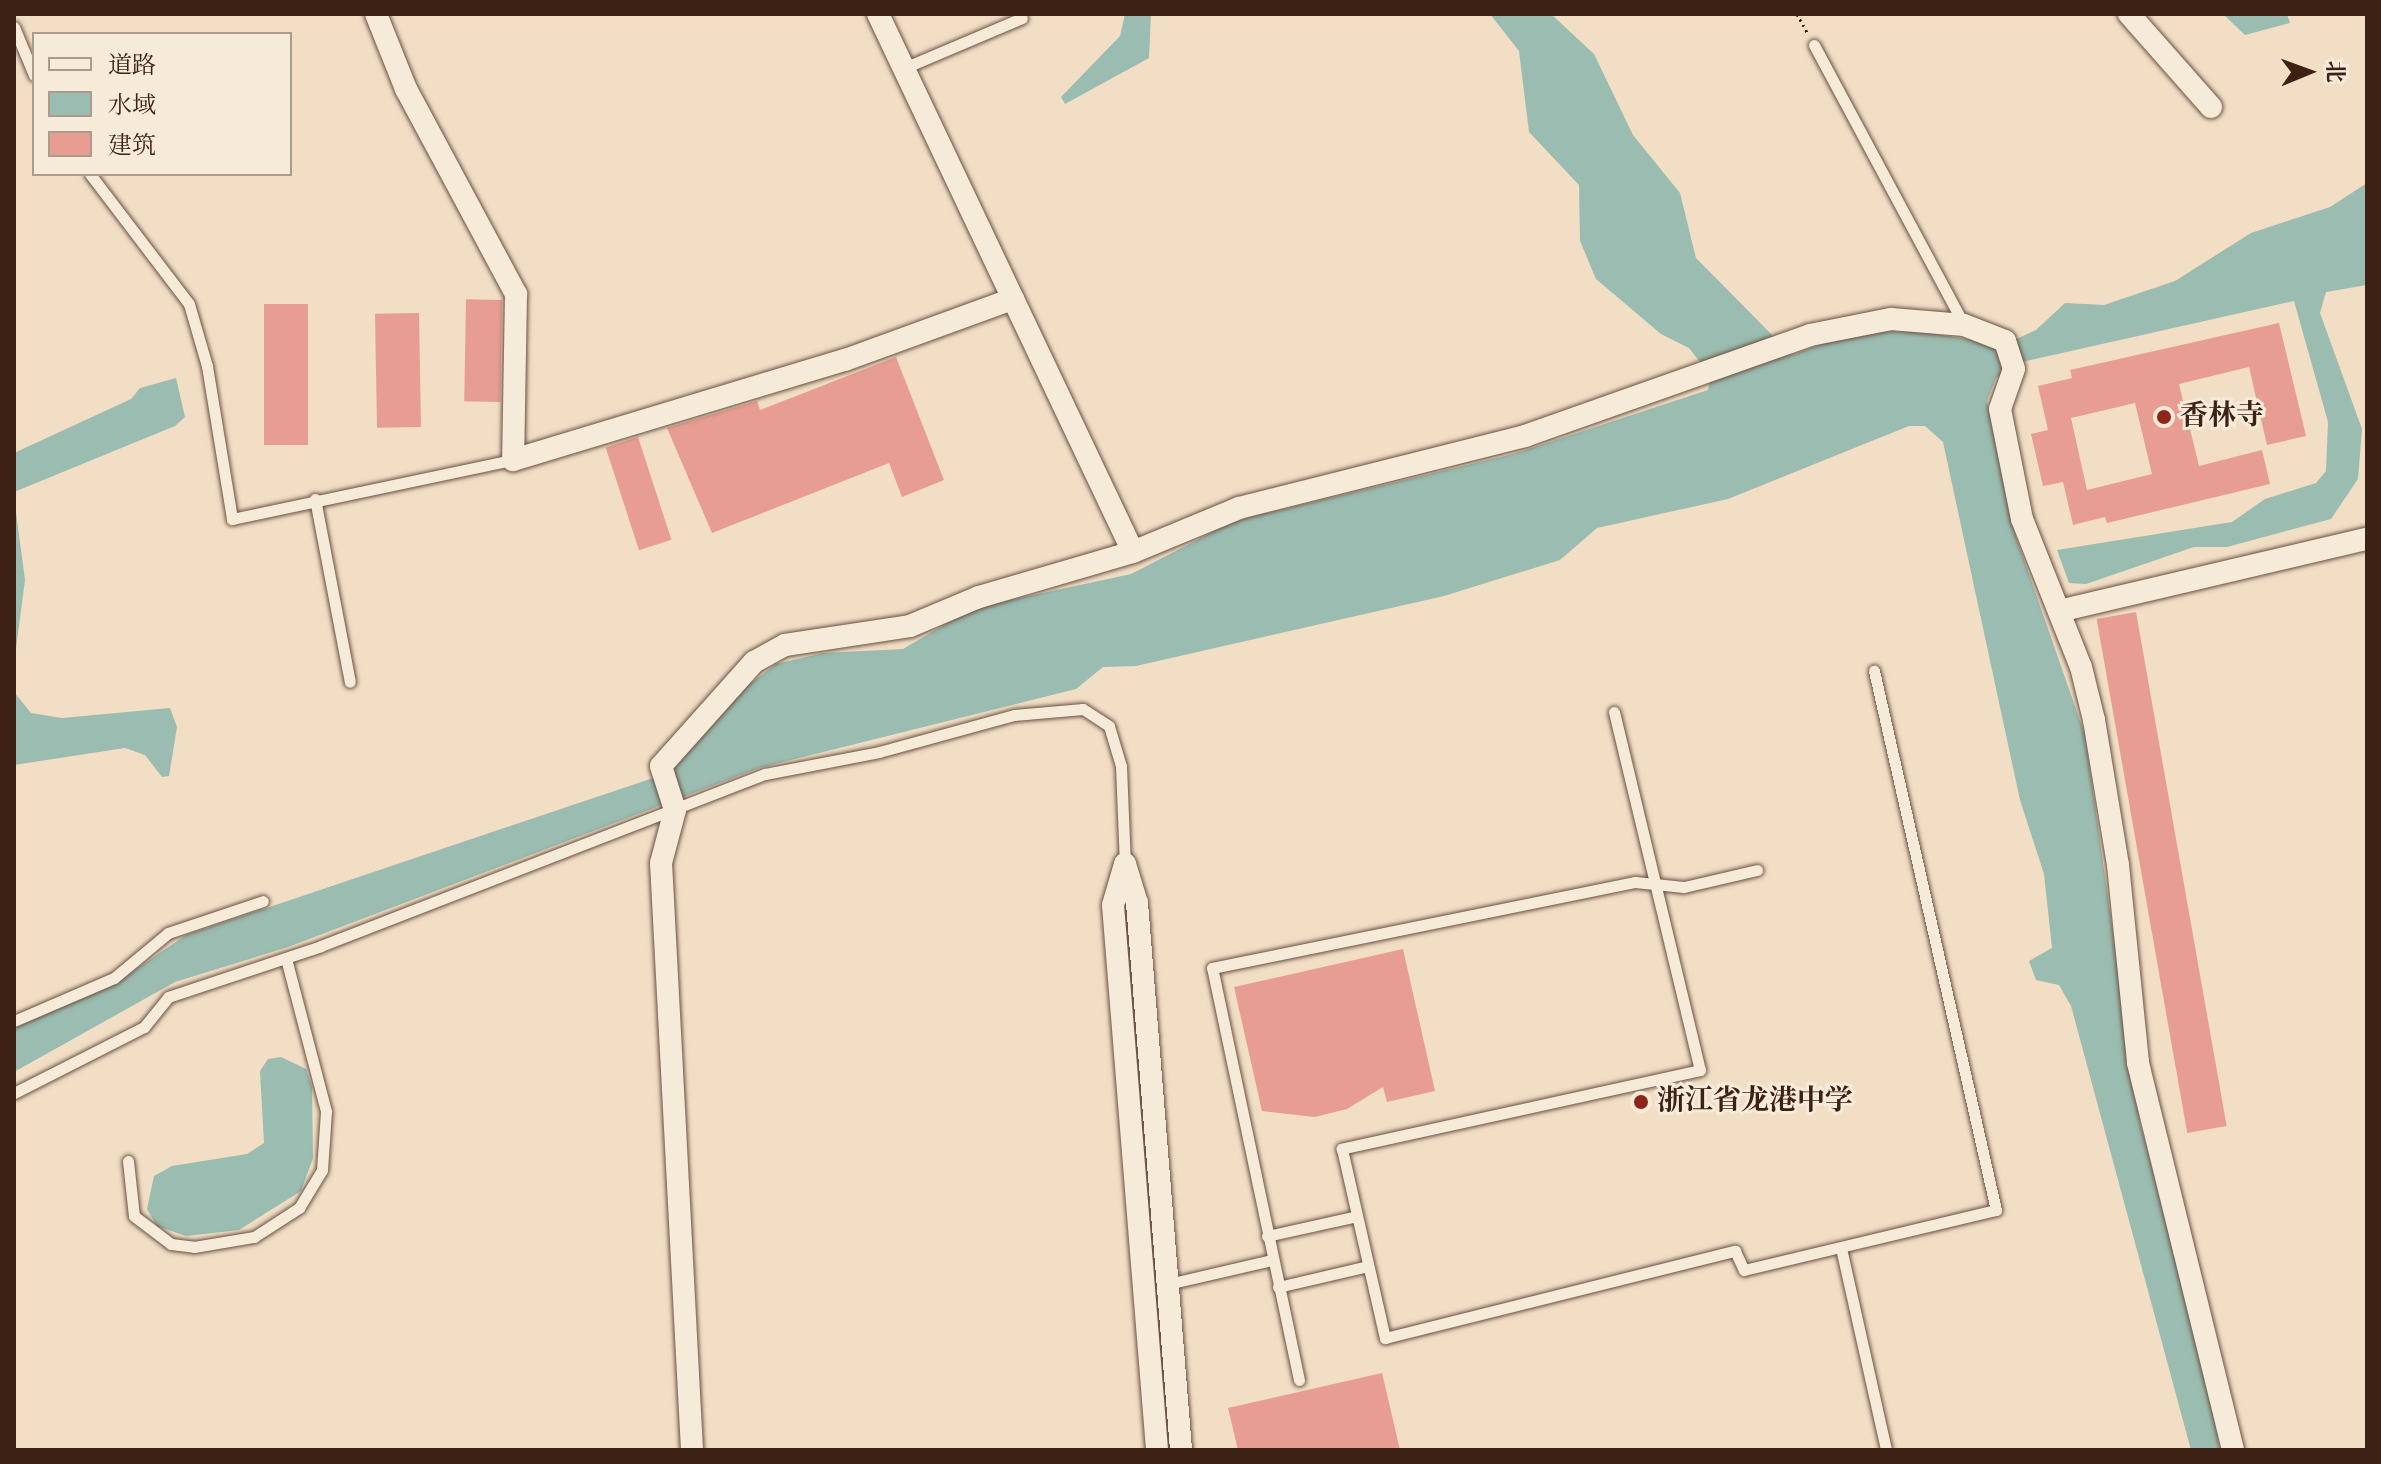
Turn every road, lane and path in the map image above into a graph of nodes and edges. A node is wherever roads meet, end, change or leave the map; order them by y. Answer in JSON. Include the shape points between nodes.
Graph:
{"nodes":[{"id":1,"x":376,"y":14,"type":"edge"},
{"id":2,"x":878,"y":14,"type":"edge"},
{"id":3,"x":1797,"y":14,"type":"edge"},
{"id":4,"x":2129,"y":14,"type":"edge"},
{"id":5,"x":1022,"y":18,"type":"dead end"},
{"id":6,"x":14,"y":27,"type":"edge"},
{"id":7,"x":1814,"y":45,"type":"joint"},
{"id":8,"x":904,"y":68,"type":"junction"},
{"id":9,"x":32,"y":70,"type":"edge"},
{"id":10,"x":2211,"y":107,"type":"dead end"},
{"id":11,"x":92,"y":176,"type":"edge"},
{"id":12,"x":1013,"y":299,"type":"junction"},
{"id":13,"x":1964,"y":325,"type":"junction"},
{"id":14,"x":513,"y":460,"type":"junction"},
{"id":15,"x":315,"y":499,"type":"junction"},
{"id":16,"x":2367,"y":539,"type":"edge"},
{"id":17,"x":1133,"y":552,"type":"junction"},
{"id":18,"x":2059,"y":611,"type":"junction"},
{"id":19,"x":1874,"y":671,"type":"dead end"},
{"id":20,"x":350,"y":682,"type":"dead end"},
{"id":21,"x":1614,"y":712,"type":"dead end"},
{"id":22,"x":675,"y":810,"type":"junction"},
{"id":23,"x":1125,"y":864,"type":"junction"},
{"id":24,"x":1757,"y":870,"type":"dead end"},
{"id":25,"x":1654,"y":885,"type":"junction"},
{"id":26,"x":263,"y":901,"type":"dead end"},
{"id":27,"x":286,"y":958,"type":"junction"},
{"id":28,"x":14,"y":1021,"type":"edge"},
{"id":29,"x":14,"y":1093,"type":"edge"},
{"id":30,"x":128,"y":1161,"type":"dead end"},
{"id":31,"x":1357,"y":1216,"type":"junction"},
{"id":32,"x":1267,"y":1236,"type":"junction"},
{"id":33,"x":1841,"y":1248,"type":"junction"},
{"id":34,"x":1272,"y":1260,"type":"junction"},
{"id":35,"x":1368,"y":1266,"type":"junction"},
{"id":36,"x":1168,"y":1284,"type":"junction"},
{"id":37,"x":1278,"y":1287,"type":"junction"},
{"id":38,"x":1299,"y":1380,"type":"dead end"},
{"id":39,"x":692,"y":1450,"type":"edge"},
{"id":40,"x":1157,"y":1450,"type":"edge"},
{"id":41,"x":1181,"y":1450,"type":"edge"},
{"id":42,"x":1886,"y":1450,"type":"edge"},
{"id":43,"x":2233,"y":1450,"type":"edge"}],
"edges":[{"from":1,"to":14,"type":"street","via":[[406,89],[516,294]]},
{"from":2,"to":8,"type":"street"},
{"from":3,"to":7,"type":"path"},
{"from":4,"to":10,"type":"street"},
{"from":5,"to":8,"type":"lane"},
{"from":6,"to":9,"type":"lane"},
{"from":7,"to":13,"type":"lane"},
{"from":8,"to":12,"type":"street"},
{"from":11,"to":15,"type":"lane","via":[[189,304],[207,366],[232,519]]},
{"from":12,"to":14,"type":"street","via":[[845,360]]},
{"from":12,"to":17,"type":"street"},
{"from":13,"to":17,"type":"street","via":[[1891,319],[1783,343],[1525,436],[1228,511]]},
{"from":13,"to":18,"type":"street","via":[[2005,341],[2014,369],[2000,409],[2022,519]]},
{"from":14,"to":15,"type":"lane"},
{"from":15,"to":20,"type":"lane"},
{"from":16,"to":18,"type":"street"},
{"from":17,"to":22,"type":"street","via":[[979,597],[910,626],[772,651],[661,766]]},
{"from":18,"to":43,"type":"street","via":[[2081,667],[2104,773],[2138,1063]]},
{"from":19,"to":33,"type":"lane","via":[[1996,1210]]},
{"from":21,"to":25,"type":"lane"},
{"from":22,"to":23,"type":"lane","via":[[765,774],[879,752],[1014,715],[1083,709],[1104,719],[1113,734]]},
{"from":22,"to":27,"type":"lane"},
{"from":22,"to":39,"type":"street","via":[[661,863]]},
{"from":23,"to":36,"type":"street","via":[[1137,903]]},
{"from":23,"to":40,"type":"street","via":[[1113,905]]},
{"from":24,"to":25,"type":"lane","via":[[1684,887]]},
{"from":25,"to":31,"type":"lane","via":[[1700,1070],[1342,1149]]},
{"from":25,"to":32,"type":"lane","via":[[1635,882],[1212,968]]},
{"from":26,"to":28,"type":"lane","via":[[168,933],[114,978]]},
{"from":27,"to":29,"type":"lane","via":[[168,997],[144,1027]]},
{"from":27,"to":30,"type":"lane","via":[[326,1111],[322,1170],[299,1208],[254,1237],[203,1247],[171,1244],[134,1216]]},
{"from":31,"to":32,"type":"lane"},
{"from":31,"to":35,"type":"lane"},
{"from":32,"to":34,"type":"lane"},
{"from":33,"to":35,"type":"lane","via":[[1744,1270],[1735,1251],[1385,1338]]},
{"from":33,"to":42,"type":"lane"},
{"from":34,"to":36,"type":"lane"},
{"from":34,"to":37,"type":"lane"},
{"from":35,"to":37,"type":"lane"},
{"from":36,"to":41,"type":"street"},
{"from":37,"to":38,"type":"lane"}]}
